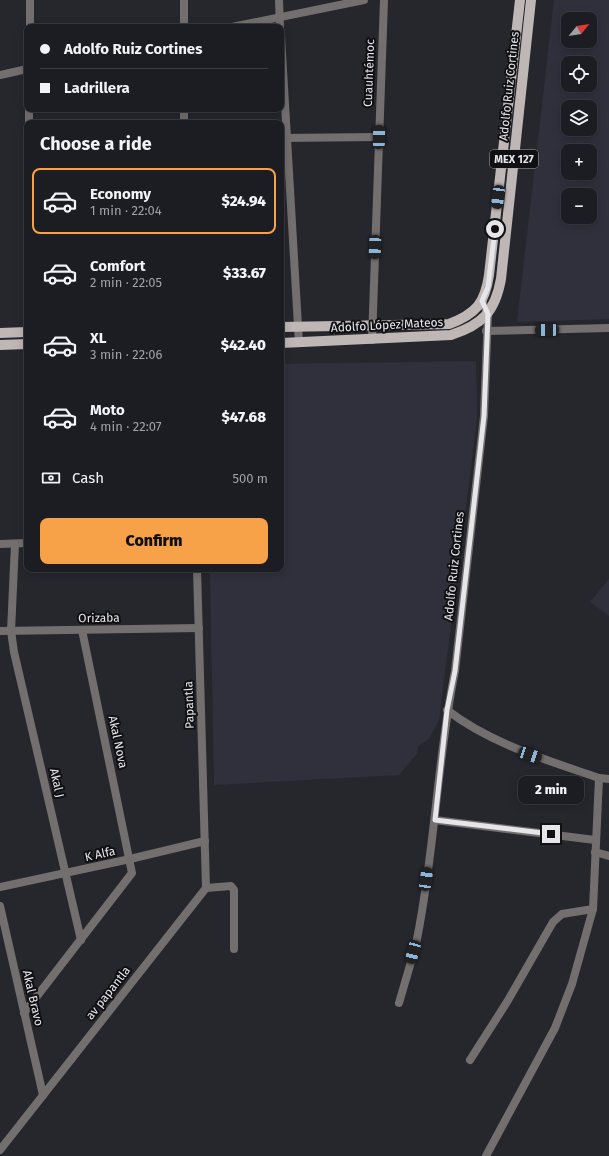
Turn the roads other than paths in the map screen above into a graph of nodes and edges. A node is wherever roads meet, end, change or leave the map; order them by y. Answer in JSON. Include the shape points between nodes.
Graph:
{"nodes":[{"id":1,"x":30,"y":0,"type":"edge"},
{"id":2,"x":184,"y":0,"type":"edge"},
{"id":3,"x":279,"y":0,"type":"edge"},
{"id":4,"x":364,"y":0,"type":"edge"},
{"id":5,"x":384,"y":0,"type":"edge"},
{"id":6,"x":520,"y":0,"type":"edge"},
{"id":7,"x":531,"y":0,"type":"edge"},
{"id":8,"x":280,"y":16,"type":"junction"},
{"id":9,"x":30,"y":24,"type":"edge"},
{"id":10,"x":184,"y":24,"type":"edge"},
{"id":11,"x":245,"y":24,"type":"edge"},
{"id":12,"x":280,"y":24,"type":"edge"},
{"id":13,"x":24,"y":70,"type":"edge"},
{"id":14,"x":0,"y":75,"type":"edge"},
{"id":15,"x":284,"y":137,"type":"edge"},
{"id":16,"x":379,"y":137,"type":"junction"},
{"id":17,"x":482,"y":301,"type":"junction"},
{"id":18,"x":488,"y":314,"type":"junction"},
{"id":19,"x":372,"y":325,"type":"junction"},
{"id":20,"x":284,"y":327,"type":"edge"},
{"id":21,"x":298,"y":327,"type":"junction"},
{"id":22,"x":609,"y":328,"type":"edge"},
{"id":23,"x":486,"y":331,"type":"junction"},
{"id":24,"x":24,"y":332,"type":"edge"},
{"id":25,"x":0,"y":333,"type":"edge"},
{"id":26,"x":372,"y":340,"type":"junction"},
{"id":27,"x":284,"y":343,"type":"edge"},
{"id":28,"x":299,"y":343,"type":"junction"},
{"id":29,"x":24,"y":344,"type":"edge"},
{"id":30,"x":0,"y":345,"type":"edge"},
{"id":31,"x":0,"y":544,"type":"edge"},
{"id":32,"x":15,"y":544,"type":"junction"},
{"id":33,"x":24,"y":544,"type":"edge"},
{"id":34,"x":197,"y":572,"type":"edge"},
{"id":35,"x":199,"y":628,"type":"junction"},
{"id":36,"x":82,"y":630,"type":"junction"},
{"id":37,"x":0,"y":631,"type":"edge"},
{"id":38,"x":11,"y":631,"type":"junction"},
{"id":39,"x":447,"y":710,"type":"junction"},
{"id":40,"x":599,"y":778,"type":"junction"},
{"id":41,"x":609,"y":778,"type":"edge"},
{"id":42,"x":435,"y":820,"type":"junction"},
{"id":43,"x":595,"y":840,"type":"junction"},
{"id":44,"x":205,"y":841,"type":"junction"},
{"id":45,"x":595,"y":852,"type":"junction"},
{"id":46,"x":609,"y":856,"type":"edge"},
{"id":47,"x":130,"y":859,"type":"junction"},
{"id":48,"x":66,"y":873,"type":"junction"},
{"id":49,"x":0,"y":887,"type":"edge"},
{"id":50,"x":206,"y":888,"type":"junction"},
{"id":51,"x":0,"y":906,"type":"edge"},
{"id":52,"x":592,"y":909,"type":"junction"},
{"id":53,"x":81,"y":940,"type":"junction"},
{"id":54,"x":234,"y":949,"type":"dead end"},
{"id":55,"x":399,"y":1003,"type":"dead end"},
{"id":56,"x":24,"y":1014,"type":"junction"},
{"id":57,"x":470,"y":1060,"type":"dead end"},
{"id":58,"x":43,"y":1095,"type":"junction"},
{"id":59,"x":0,"y":1150,"type":"edge"},
{"id":60,"x":486,"y":1156,"type":"edge"}],
"edges":[{"from":1,"to":9,"type":"street"},
{"from":2,"to":10,"type":"street"},
{"from":3,"to":8,"type":"street"},
{"from":4,"to":8,"type":"street"},
{"from":5,"to":16,"type":"street","name":"Cuauhtémoc"},
{"from":6,"to":17,"type":"main road","name":"Adolfo Ruiz Cortines","number":"MEX 127","via":[[490,274]]},
{"from":7,"to":18,"type":"main road","name":"Adolfo Ruiz Cortines","number":"MEX 127","via":[[501,280],[494,306]]},
{"from":8,"to":11,"type":"street"},
{"from":8,"to":12,"type":"street"},
{"from":13,"to":14,"type":"street"},
{"from":15,"to":16,"type":"street"},
{"from":15,"to":21,"type":"street"},
{"from":16,"to":19,"type":"street","name":"Cuauhtémoc"},
{"from":17,"to":18,"type":"street"},
{"from":17,"to":19,"type":"main road","name":"Adolfo López Mateos","number":"MEX 127","via":[[472,313],[449,324]]},
{"from":18,"to":23,"type":"street","name":"Adolfo Ruiz Cortines"},
{"from":18,"to":26,"type":"main road","name":"Adolfo López Mateos","number":"MEX 127","via":[[470,329],[451,335]]},
{"from":19,"to":21,"type":"main road","name":"Adolfo López Mateos","number":"MEX 127"},
{"from":19,"to":26,"type":"street","name":"Cuauhtémoc"},
{"from":20,"to":21,"type":"main road","name":"Adolfo López Mateos","number":"MEX 127"},
{"from":21,"to":28,"type":"street"},
{"from":22,"to":23,"type":"street"},
{"from":23,"to":39,"type":"street","name":"Adolfo Ruiz Cortines","via":[[484,416],[455,671]]},
{"from":24,"to":25,"type":"main road"},
{"from":26,"to":28,"type":"main road","name":"Adolfo López Mateos","number":"MEX 127"},
{"from":27,"to":28,"type":"main road","name":"Adolfo López Mateos","number":"MEX 127"},
{"from":29,"to":30,"type":"main road"},
{"from":31,"to":32,"type":"street"},
{"from":32,"to":33,"type":"street"},
{"from":32,"to":38,"type":"street","name":"Akal J"},
{"from":34,"to":35,"type":"street","name":"Papantla"},
{"from":35,"to":36,"type":"street","name":"Orizaba"},
{"from":35,"to":44,"type":"street","name":"Papantla"},
{"from":36,"to":38,"type":"street","name":"Orizaba"},
{"from":36,"to":47,"type":"street","name":"Akal Nova"},
{"from":37,"to":38,"type":"street","name":"Orizaba"},
{"from":38,"to":48,"type":"street","name":"Akal J"},
{"from":39,"to":40,"type":"street","via":[[463,722],[530,755]]},
{"from":39,"to":42,"type":"street","name":"Adolfo Ruiz Cortines"},
{"from":40,"to":41,"type":"street"},
{"from":40,"to":43,"type":"street"},
{"from":42,"to":43,"type":"street"},
{"from":42,"to":55,"type":"street","name":"Adolfo Ruiz Cortines","via":[[417,939]]},
{"from":43,"to":45,"type":"street"},
{"from":44,"to":47,"type":"street","name":"K Alfa"},
{"from":44,"to":50,"type":"street"},
{"from":45,"to":46,"type":"street"},
{"from":45,"to":52,"type":"street"},
{"from":47,"to":48,"type":"street","name":"K Alfa"},
{"from":47,"to":53,"type":"street","name":"Akal Nova","via":[[132,874]]},
{"from":48,"to":49,"type":"street","name":"K Alfa"},
{"from":48,"to":53,"type":"street","name":"Akal J"},
{"from":50,"to":54,"type":"street","via":[[231,886],[234,890]]},
{"from":50,"to":58,"type":"street","name":"av papantla"},
{"from":51,"to":56,"type":"street","name":"Akal Bravo"},
{"from":52,"to":57,"type":"street","via":[[562,914],[553,922]]},
{"from":52,"to":60,"type":"street","via":[[572,984],[555,1028]]},
{"from":53,"to":56,"type":"street","name":"Akal Nova"},
{"from":56,"to":58,"type":"street","name":"Akal Bravo"},
{"from":58,"to":59,"type":"street","name":"av papantla"}]}
